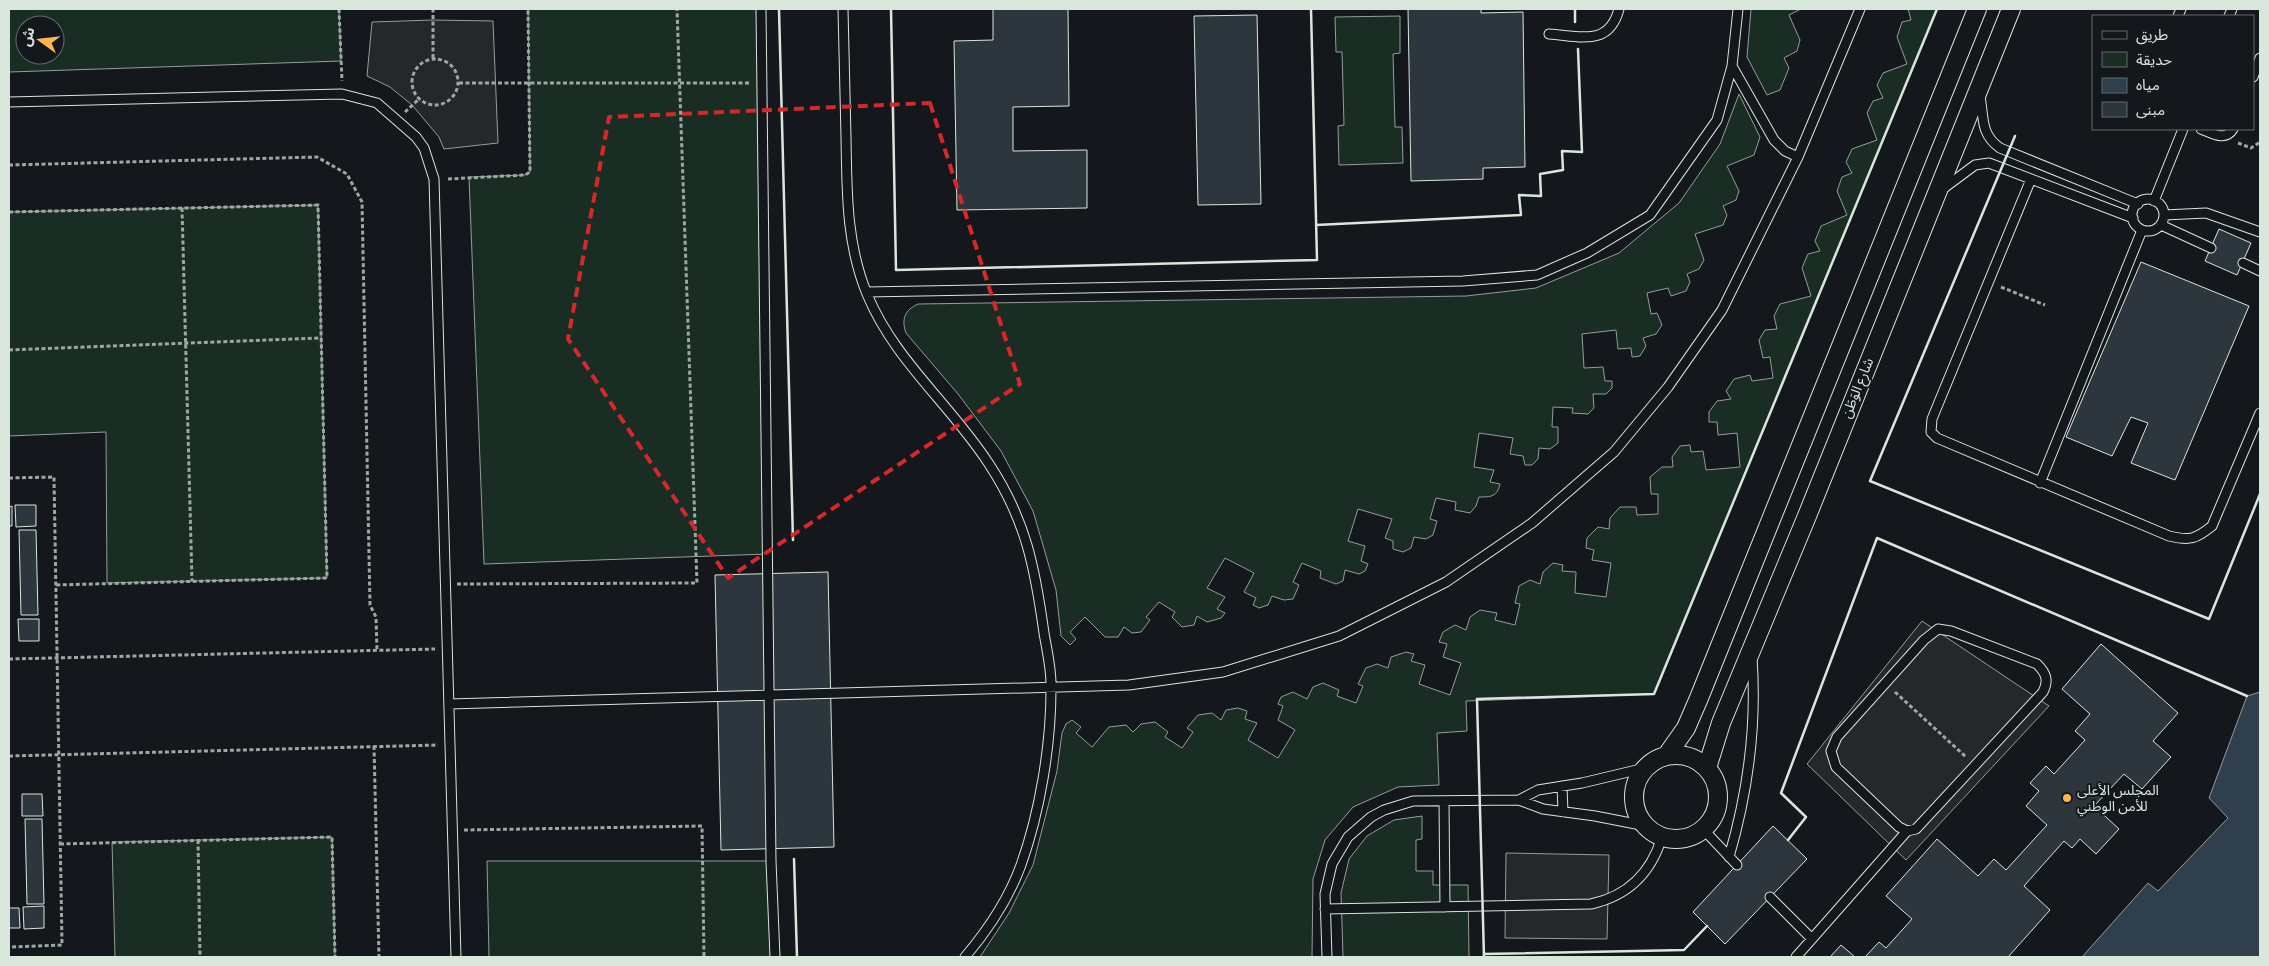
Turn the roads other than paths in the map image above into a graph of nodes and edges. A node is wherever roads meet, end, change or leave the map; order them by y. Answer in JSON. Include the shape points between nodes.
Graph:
{"nodes":[{"id":1,"x":761,"y":9,"type":"edge"},
{"id":2,"x":843,"y":9,"type":"edge"},
{"id":3,"x":1619,"y":9,"type":"edge"},
{"id":4,"x":1738,"y":9,"type":"edge"},
{"id":5,"x":1860,"y":9,"type":"edge"},
{"id":6,"x":1977,"y":9,"type":"edge"},
{"id":7,"x":2010,"y":9,"type":"edge"},
{"id":8,"x":1549,"y":34,"type":"dead end"},
{"id":9,"x":2260,"y":58,"type":"edge"},
{"id":10,"x":1732,"y":66,"type":"junction"},
{"id":11,"x":2254,"y":74,"type":"edge"},
{"id":12,"x":1978,"y":89,"type":"junction"},
{"id":13,"x":9,"y":102,"type":"edge"},
{"id":14,"x":2183,"y":130,"type":"edge"},
{"id":15,"x":2205,"y":130,"type":"edge"},
{"id":16,"x":2232,"y":130,"type":"edge"},
{"id":17,"x":1798,"y":157,"type":"junction"},
{"id":18,"x":2031,"y":179,"type":"junction"},
{"id":19,"x":1936,"y":193,"type":"junction"},
{"id":20,"x":2154,"y":201,"type":"junction"},
{"id":21,"x":2138,"y":204,"type":"junction"},
{"id":22,"x":2164,"y":215,"type":"junction"},
{"id":23,"x":2133,"y":218,"type":"junction"},
{"id":24,"x":2161,"y":225,"type":"junction"},
{"id":25,"x":2142,"y":230,"type":"junction"},
{"id":26,"x":2260,"y":232,"type":"edge"},
{"id":27,"x":2211,"y":248,"type":"dead end"},
{"id":28,"x":2243,"y":262,"type":"dead end"},
{"id":29,"x":2260,"y":271,"type":"edge"},
{"id":30,"x":866,"y":292,"type":"junction"},
{"id":31,"x":2260,"y":413,"type":"edge"},
{"id":32,"x":2040,"y":483,"type":"junction"},
{"id":33,"x":1751,"y":646,"type":"junction"},
{"id":34,"x":1052,"y":686,"type":"junction"},
{"id":35,"x":770,"y":694,"type":"junction"},
{"id":36,"x":450,"y":704,"type":"junction"},
{"id":37,"x":1668,"y":755,"type":"junction"},
{"id":38,"x":1645,"y":768,"type":"junction"},
{"id":39,"x":1707,"y":768,"type":"junction"},
{"id":40,"x":1562,"y":786,"type":"junction"},
{"id":41,"x":1519,"y":800,"type":"junction"},
{"id":42,"x":1444,"y":801,"type":"junction"},
{"id":43,"x":1563,"y":812,"type":"junction"},
{"id":44,"x":1646,"y":826,"type":"junction"},
{"id":45,"x":1703,"y":829,"type":"junction"},
{"id":46,"x":1907,"y":831,"type":"junction"},
{"id":47,"x":1662,"y":836,"type":"junction"},
{"id":48,"x":1729,"y":858,"type":"junction"},
{"id":49,"x":1737,"y":865,"type":"dead end"},
{"id":50,"x":1770,"y":898,"type":"dead end"},
{"id":51,"x":1445,"y":907,"type":"junction"},
{"id":52,"x":1325,"y":909,"type":"junction"},
{"id":53,"x":1812,"y":939,"type":"junction"},
{"id":54,"x":456,"y":957,"type":"edge"},
{"id":55,"x":775,"y":957,"type":"edge"},
{"id":56,"x":965,"y":957,"type":"edge"},
{"id":57,"x":1327,"y":957,"type":"edge"},
{"id":58,"x":1796,"y":957,"type":"edge"}],
"edges":[{"from":1,"to":35,"type":"lane"},
{"from":2,"to":30,"type":"lane","via":[[847,209],[854,252]]},
{"from":3,"to":8,"type":"lane","via":[[1616,21],[1604,33],[1594,37]]},
{"from":4,"to":10,"type":"lane"},
{"from":5,"to":17,"type":"lane"},
{"from":6,"to":37,"type":"street","via":[[1699,698],[1686,728]]},
{"from":7,"to":12,"type":"street","name":"شارع الوَطَن"},
{"from":9,"to":11,"type":"lane"},
{"from":10,"to":17,"type":"lane","via":[[1774,140],[1785,151]]},
{"from":10,"to":30,"type":"lane","via":[[1716,120],[1650,215],[1587,253],[1537,275],[1463,281]]},
{"from":12,"to":19,"type":"street","name":"شارع الوَطَن"},
{"from":12,"to":21,"type":"lane","via":[[1984,131],[2000,148]]},
{"from":13,"to":36,"type":"lane","via":[[342,94],[377,103],[416,136],[424,148],[434,179]]},
{"from":14,"to":20,"type":"lane"},
{"from":15,"to":16,"type":"lane","via":[[2222,136]]},
{"from":17,"to":34,"type":"lane","via":[[1722,310],[1668,388],[1614,452],[1532,523],[1446,582],[1339,636],[1223,672],[1129,685]]},
{"from":18,"to":19,"type":"lane","via":[[1982,163]]},
{"from":18,"to":23,"type":"lane"},
{"from":18,"to":32,"type":"lane","via":[[1930,426],[1937,438]]},
{"from":19,"to":33,"type":"street","name":"شارع الوَطَن","via":[[1807,516]]},
{"from":20,"to":21,"type":"lane","via":[[2145,200]]},
{"from":20,"to":22,"type":"lane","via":[[2161,206]]},
{"from":21,"to":23,"type":"lane"},
{"from":22,"to":24,"type":"lane"},
{"from":22,"to":26,"type":"lane","via":[[2206,213]]},
{"from":23,"to":25,"type":"lane"},
{"from":24,"to":25,"type":"lane","via":[[2152,231]]},
{"from":24,"to":27,"type":"lane"},
{"from":25,"to":32,"type":"lane"},
{"from":28,"to":29,"type":"lane"},
{"from":30,"to":34,"type":"lane","via":[[899,352],[978,448],[1016,512],[1036,575]]},
{"from":31,"to":32,"type":"lane","via":[[2212,526],[2198,538],[2168,536]]},
{"from":33,"to":39,"type":"street","name":"شارع الوَطَن","via":[[1715,737]]},
{"from":33,"to":48,"type":"lane","via":[[1754,717],[1751,753],[1739,823]]},
{"from":34,"to":35,"type":"lane"},
{"from":34,"to":56,"type":"lane","via":[[1048,740],[1036,811],[1020,866],[987,931]]},
{"from":35,"to":36,"type":"lane"},
{"from":35,"to":55,"type":"lane"},
{"from":36,"to":54,"type":"lane"},
{"from":37,"to":38,"type":"street"},
{"from":37,"to":39,"type":"street","via":[[1685,755]]},
{"from":38,"to":40,"type":"lane"},
{"from":38,"to":44,"type":"street","via":[[1634,792],[1636,811]]},
{"from":39,"to":45,"type":"street","via":[[1716,782],[1718,799],[1713,816]]},
{"from":40,"to":41,"type":"lane","via":[[1538,790]]},
{"from":40,"to":43,"type":"lane"},
{"from":41,"to":42,"type":"lane"},
{"from":41,"to":43,"type":"lane","via":[[1535,807]]},
{"from":42,"to":51,"type":"lane"},
{"from":42,"to":52,"type":"lane","via":[[1398,804],[1358,826],[1332,864],[1326,886]]},
{"from":43,"to":44,"type":"lane"},
{"from":44,"to":47,"type":"street"},
{"from":45,"to":47,"type":"street","via":[[1679,839]]},
{"from":45,"to":48,"type":"lane"},
{"from":46,"to":46,"type":"lane","via":[[1916,828],[2043,692],[2046,676],[2037,664],[1938,629],[1924,640],[1837,737],[1831,752],[1836,767]]},
{"from":46,"to":53,"type":"lane"},
{"from":47,"to":51,"type":"lane","via":[[1658,851],[1642,876],[1619,895],[1605,901],[1576,905]]},
{"from":48,"to":49,"type":"lane"},
{"from":50,"to":53,"type":"lane"},
{"from":51,"to":52,"type":"lane"},
{"from":52,"to":57,"type":"lane"},
{"from":53,"to":58,"type":"lane"}]}
